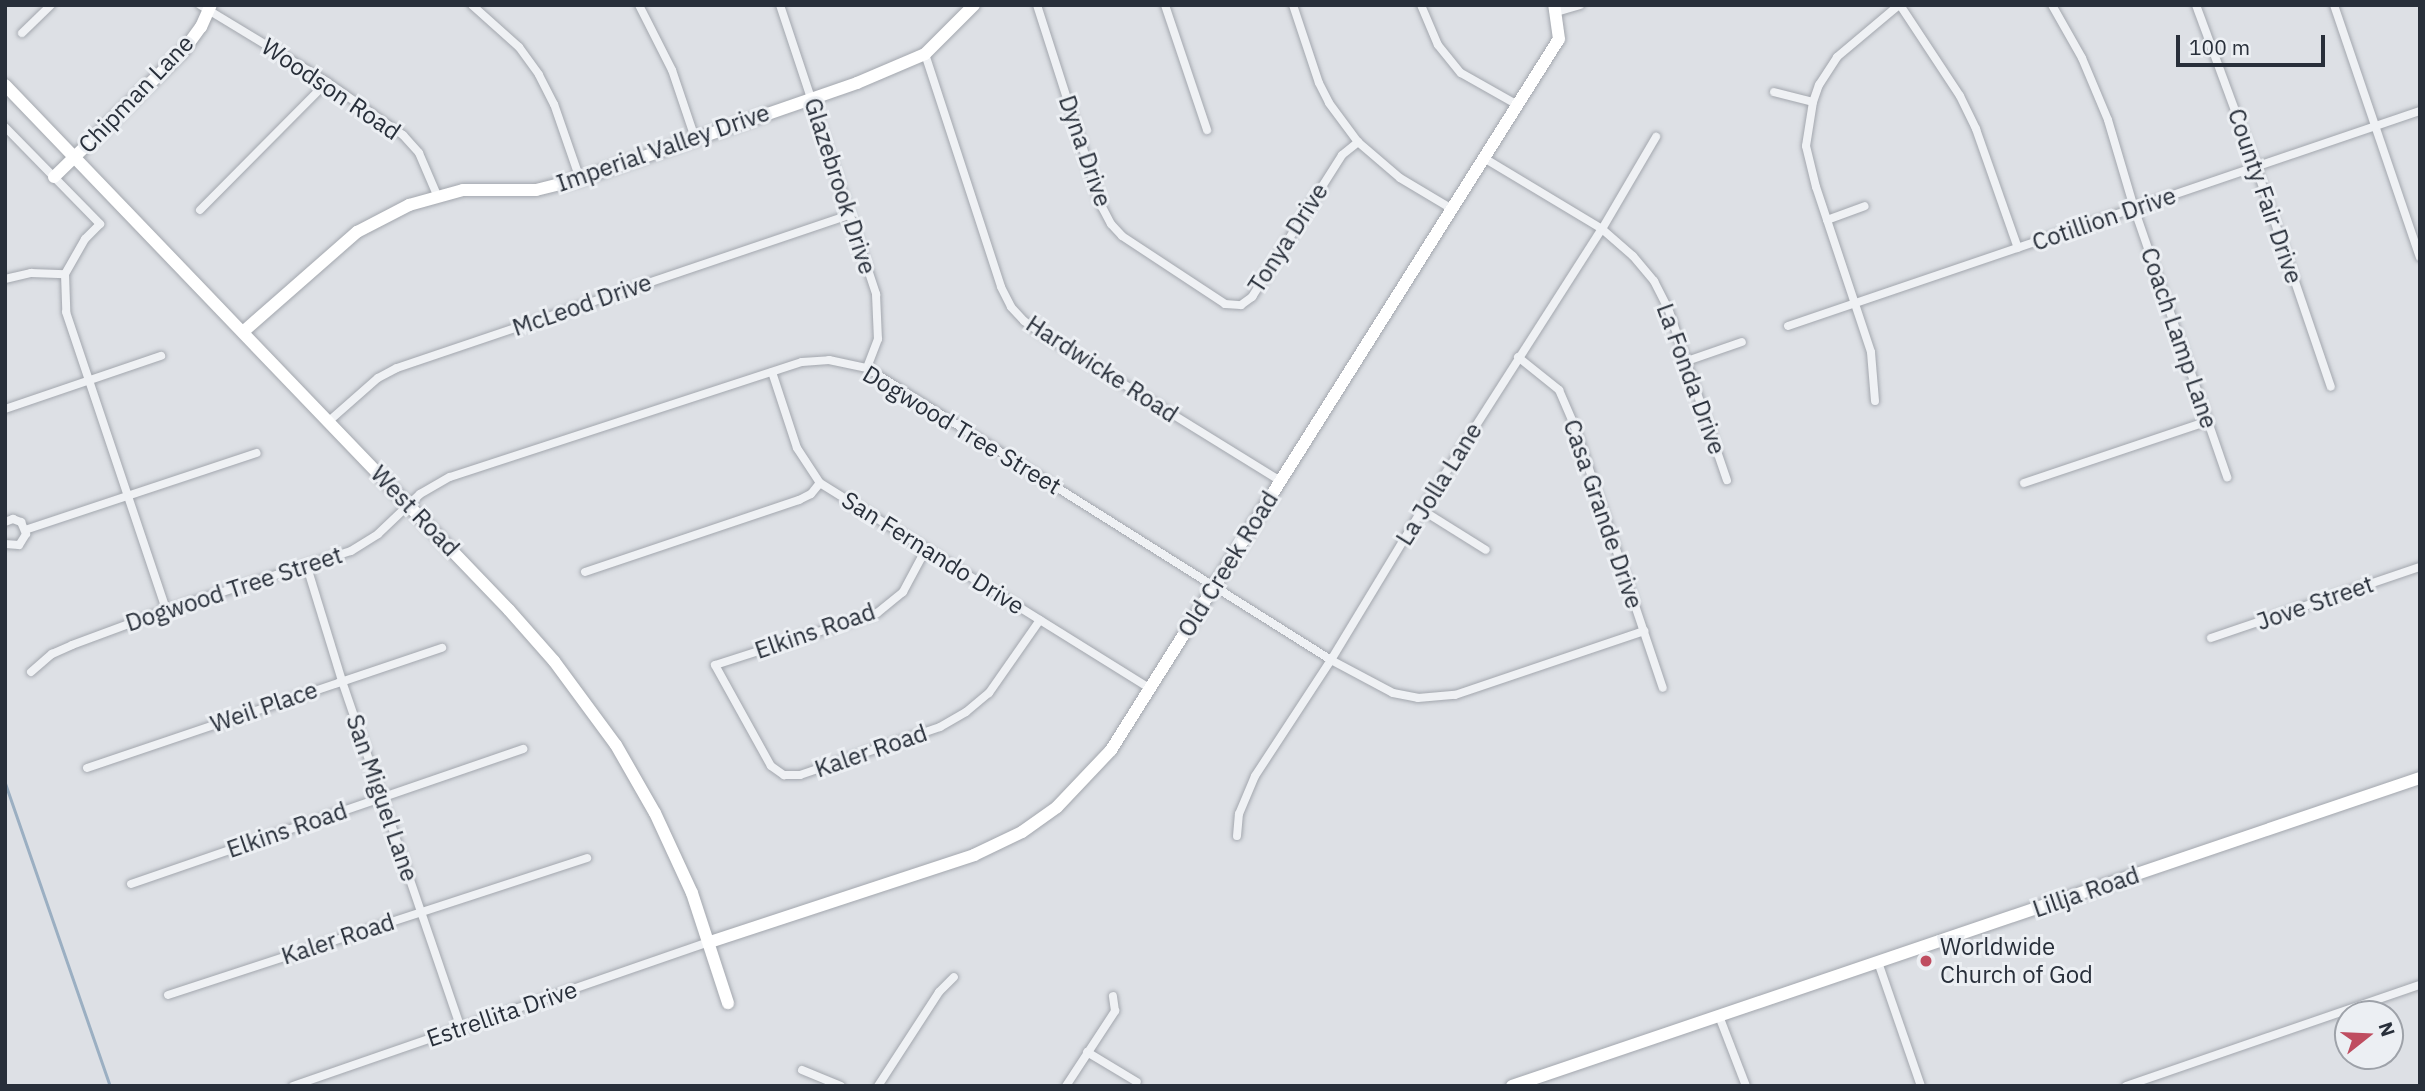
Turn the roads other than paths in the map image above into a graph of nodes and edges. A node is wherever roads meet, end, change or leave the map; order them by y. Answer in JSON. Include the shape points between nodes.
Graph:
{"nodes":[{"id":1,"x":51,"y":5,"type":"edge"},
{"id":2,"x":472,"y":5,"type":"edge"},
{"id":3,"x":639,"y":5,"type":"edge"},
{"id":4,"x":780,"y":5,"type":"edge"},
{"id":5,"x":974,"y":5,"type":"edge"},
{"id":6,"x":1037,"y":5,"type":"edge"},
{"id":7,"x":1165,"y":5,"type":"edge"},
{"id":8,"x":1293,"y":5,"type":"edge"},
{"id":9,"x":1421,"y":5,"type":"edge"},
{"id":10,"x":1580,"y":5,"type":"edge"},
{"id":11,"x":1900,"y":5,"type":"edge"},
{"id":12,"x":2052,"y":5,"type":"edge"},
{"id":13,"x":2196,"y":5,"type":"edge"},
{"id":14,"x":2334,"y":5,"type":"edge"},
{"id":15,"x":206,"y":7,"type":"edge"},
{"id":16,"x":1555,"y":9,"type":"edge"},
{"id":17,"x":22,"y":33,"type":"dead end"},
{"id":18,"x":925,"y":54,"type":"junction"},
{"id":19,"x":327,"y":82,"type":"junction"},
{"id":20,"x":5,"y":85,"type":"edge"},
{"id":21,"x":1774,"y":92,"type":"dead end"},
{"id":22,"x":811,"y":98,"type":"junction"},
{"id":23,"x":1813,"y":102,"type":"junction"},
{"id":24,"x":1516,"y":104,"type":"junction"},
{"id":25,"x":2420,"y":111,"type":"edge"},
{"id":26,"x":2375,"y":126,"type":"junction"},
{"id":27,"x":5,"y":127,"type":"edge"},
{"id":28,"x":1206,"y":131,"type":"dead end"},
{"id":29,"x":1656,"y":137,"type":"dead end"},
{"id":30,"x":695,"y":138,"type":"junction"},
{"id":31,"x":1358,"y":142,"type":"junction"},
{"id":32,"x":1484,"y":158,"type":"junction"},
{"id":33,"x":73,"y":159,"type":"junction"},
{"id":34,"x":2256,"y":167,"type":"junction"},
{"id":35,"x":54,"y":177,"type":"junction"},
{"id":36,"x":580,"y":179,"type":"junction"},
{"id":37,"x":437,"y":195,"type":"junction"},
{"id":38,"x":1865,"y":206,"type":"dead end"},
{"id":39,"x":2134,"y":208,"type":"junction"},
{"id":40,"x":1452,"y":209,"type":"junction"},
{"id":41,"x":200,"y":210,"type":"dead end"},
{"id":42,"x":849,"y":215,"type":"junction"},
{"id":43,"x":1827,"y":220,"type":"junction"},
{"id":44,"x":1602,"y":229,"type":"junction"},
{"id":45,"x":2018,"y":248,"type":"junction"},
{"id":46,"x":2420,"y":257,"type":"edge"},
{"id":47,"x":65,"y":274,"type":"junction"},
{"id":48,"x":5,"y":279,"type":"edge"},
{"id":49,"x":1207,"y":292,"type":"joint"},
{"id":50,"x":1855,"y":304,"type":"junction"},
{"id":51,"x":1788,"y":326,"type":"dead end"},
{"id":52,"x":243,"y":332,"type":"junction"},
{"id":53,"x":1742,"y":342,"type":"dead end"},
{"id":54,"x":161,"y":356,"type":"dead end"},
{"id":55,"x":1518,"y":357,"type":"junction"},
{"id":56,"x":1687,"y":362,"type":"junction"},
{"id":57,"x":867,"y":368,"type":"junction"},
{"id":58,"x":772,"y":372,"type":"junction"},
{"id":59,"x":88,"y":381,"type":"junction"},
{"id":60,"x":2330,"y":387,"type":"dead end"},
{"id":61,"x":1875,"y":401,"type":"dead end"},
{"id":62,"x":5,"y":409,"type":"edge"},
{"id":63,"x":328,"y":421,"type":"junction"},
{"id":64,"x":2208,"y":421,"type":"junction"},
{"id":65,"x":257,"y":453,"type":"dead end"},
{"id":66,"x":2227,"y":477,"type":"dead end"},
{"id":67,"x":1727,"y":480,"type":"dead end"},
{"id":68,"x":1281,"y":481,"type":"junction"},
{"id":69,"x":820,"y":483,"type":"junction"},
{"id":70,"x":2024,"y":483,"type":"dead end"},
{"id":71,"x":128,"y":496,"type":"junction"},
{"id":72,"x":409,"y":504,"type":"junction"},
{"id":73,"x":1422,"y":510,"type":"junction"},
{"id":74,"x":5,"y":522,"type":"edge"},
{"id":75,"x":25,"y":530,"type":"junction"},
{"id":76,"x":5,"y":544,"type":"edge"},
{"id":77,"x":926,"y":550,"type":"junction"},
{"id":78,"x":1486,"y":550,"type":"dead end"},
{"id":79,"x":307,"y":567,"type":"junction"},
{"id":80,"x":2420,"y":567,"type":"edge"},
{"id":81,"x":585,"y":572,"type":"dead end"},
{"id":82,"x":1214,"y":585,"type":"junction"},
{"id":83,"x":166,"y":610,"type":"junction"},
{"id":84,"x":1040,"y":620,"type":"junction"},
{"id":85,"x":1644,"y":631,"type":"junction"},
{"id":86,"x":2211,"y":638,"type":"dead end"},
{"id":87,"x":442,"y":648,"type":"dead end"},
{"id":88,"x":1331,"y":660,"type":"junction"},
{"id":89,"x":715,"y":665,"type":"joint"},
{"id":90,"x":31,"y":672,"type":"dead end"},
{"id":91,"x":342,"y":681,"type":"junction"},
{"id":92,"x":1149,"y":688,"type":"junction"},
{"id":93,"x":1663,"y":688,"type":"dead end"},
{"id":94,"x":523,"y":749,"type":"dead end"},
{"id":95,"x":87,"y":768,"type":"dead end"},
{"id":96,"x":2420,"y":778,"type":"edge"},
{"id":97,"x":382,"y":797,"type":"junction"},
{"id":98,"x":1237,"y":836,"type":"dead end"},
{"id":99,"x":587,"y":858,"type":"dead end"},
{"id":100,"x":131,"y":884,"type":"dead end"},
{"id":101,"x":421,"y":912,"type":"junction"},
{"id":102,"x":710,"y":942,"type":"junction"},
{"id":103,"x":1878,"y":962,"type":"junction"},
{"id":104,"x":954,"y":976,"type":"dead end"},
{"id":105,"x":2420,"y":985,"type":"edge"},
{"id":106,"x":168,"y":995,"type":"dead end"},
{"id":107,"x":1113,"y":996,"type":"dead end"},
{"id":108,"x":728,"y":1003,"type":"dead end"},
{"id":109,"x":1719,"y":1016,"type":"junction"},
{"id":110,"x":461,"y":1028,"type":"junction"},
{"id":111,"x":1087,"y":1052,"type":"junction"},
{"id":112,"x":802,"y":1070,"type":"dead end"},
{"id":113,"x":1137,"y":1082,"type":"dead end"},
{"id":114,"x":293,"y":1086,"type":"edge"},
{"id":115,"x":841,"y":1086,"type":"edge"},
{"id":116,"x":878,"y":1086,"type":"edge"},
{"id":117,"x":1066,"y":1086,"type":"edge"},
{"id":118,"x":1512,"y":1086,"type":"edge"},
{"id":119,"x":1746,"y":1086,"type":"edge"},
{"id":120,"x":1921,"y":1086,"type":"edge"},
{"id":121,"x":2126,"y":1086,"type":"edge"}],
"edges":[{"from":1,"to":17,"type":"street"},
{"from":2,"to":36,"type":"street","via":[[519,47],[539,75]]},
{"from":3,"to":30,"type":"street","via":[[672,70]]},
{"from":4,"to":22,"type":"street","name":"Glazebrook Drive"},
{"from":5,"to":18,"type":"street","name":"Imperial Valley Drive"},
{"from":6,"to":49,"type":"street","name":"Dyna Drive","via":[[1111,225]]},
{"from":7,"to":28,"type":"street"},
{"from":8,"to":31,"type":"street","via":[[1319,83]]},
{"from":9,"to":24,"type":"street","via":[[1438,45],[1461,73]]},
{"from":10,"to":16,"type":"street","name":"Old Creek Road"},
{"from":11,"to":23,"type":"street","via":[[1837,57]]},
{"from":11,"to":45,"type":"street","via":[[1961,96]]},
{"from":12,"to":39,"type":"street","name":"Coach Lamp Lane","via":[[2082,58],[2108,120]]},
{"from":13,"to":34,"type":"street","name":"County Fair Drive"},
{"from":14,"to":26,"type":"street"},
{"from":15,"to":19,"type":"street","name":"Woodson Road"},
{"from":15,"to":33,"type":"street","name":"Chipman Lane","via":[[201,27],[161,75]]},
{"from":16,"to":24,"type":"street","name":"Old Creek Road","via":[[1559,39]]},
{"from":18,"to":22,"type":"street","name":"Imperial Valley Drive"},
{"from":18,"to":68,"type":"street","name":"Hardwicke Road","via":[[1011,307],[1041,333]]},
{"from":19,"to":37,"type":"street","name":"Woodson Road","via":[[403,135],[419,153]]},
{"from":19,"to":41,"type":"street"},
{"from":20,"to":33,"type":"street","name":"West Road"},
{"from":21,"to":23,"type":"street"},
{"from":22,"to":30,"type":"street","name":"Imperial Valley Drive"},
{"from":22,"to":42,"type":"street","name":"Glazebrook Drive"},
{"from":23,"to":43,"type":"street","via":[[1806,146]]},
{"from":24,"to":32,"type":"street","name":"Old Creek Road"},
{"from":25,"to":26,"type":"street","name":"Cotillion Drive"},
{"from":26,"to":34,"type":"street","name":"Cotillion Drive"},
{"from":26,"to":46,"type":"street"},
{"from":27,"to":35,"type":"street"},
{"from":29,"to":44,"type":"street","name":"La Jolla Lane"},
{"from":30,"to":36,"type":"street","name":"Imperial Valley Drive"},
{"from":31,"to":40,"type":"street","via":[[1400,178]]},
{"from":31,"to":49,"type":"street","name":"Tonya Drive","via":[[1342,155],[1252,297],[1241,304],[1225,304]]},
{"from":32,"to":40,"type":"street","name":"Old Creek Road"},
{"from":32,"to":44,"type":"street","name":"La Fonda Drive"},
{"from":33,"to":35,"type":"street","name":"Chipman Lane"},
{"from":33,"to":52,"type":"street","name":"West Road"},
{"from":34,"to":39,"type":"street","name":"Cotillion Drive"},
{"from":34,"to":60,"type":"street","name":"County Fair Drive"},
{"from":35,"to":47,"type":"street","via":[[100,224],[85,239]]},
{"from":36,"to":37,"type":"street","name":"Imperial Valley Drive","via":[[536,190]]},
{"from":37,"to":52,"type":"street","name":"Imperial Valley Drive","via":[[357,232]]},
{"from":38,"to":43,"type":"street"},
{"from":39,"to":45,"type":"street","name":"Cotillion Drive"},
{"from":39,"to":64,"type":"street","name":"Coach Lamp Lane"},
{"from":40,"to":68,"type":"street","name":"Old Creek Road"},
{"from":42,"to":57,"type":"street","name":"Glazebrook Drive","via":[[876,294],[879,318],[878,339]]},
{"from":42,"to":63,"type":"street","name":"McLeod Drive","via":[[397,368],[378,378]]},
{"from":43,"to":50,"type":"street"},
{"from":44,"to":55,"type":"street","name":"La Jolla Lane"},
{"from":44,"to":56,"type":"street","name":"La Fonda Drive","via":[[1654,281]]},
{"from":45,"to":50,"type":"street","name":"Cotillion Drive"},
{"from":47,"to":48,"type":"street"},
{"from":47,"to":59,"type":"street","via":[[66,312]]},
{"from":50,"to":51,"type":"street","name":"Cotillion Drive"},
{"from":50,"to":61,"type":"street","via":[[1871,352]]},
{"from":52,"to":63,"type":"street","name":"West Road"},
{"from":53,"to":56,"type":"street"},
{"from":54,"to":59,"type":"street"},
{"from":55,"to":73,"type":"street","name":"La Jolla Lane"},
{"from":55,"to":85,"type":"street","name":"Casa Grande Drive","via":[[1559,390]]},
{"from":56,"to":67,"type":"street","name":"La Fonda Drive"},
{"from":57,"to":58,"type":"street","name":"Dogwood Tree Street","via":[[829,360],[802,362]]},
{"from":57,"to":82,"type":"street","name":"Dogwood Tree Street"},
{"from":58,"to":69,"type":"street","name":"San Fernando Drive","via":[[797,448]]},
{"from":58,"to":72,"type":"street","name":"Dogwood Tree Street","via":[[450,477]]},
{"from":59,"to":62,"type":"street"},
{"from":59,"to":71,"type":"street"},
{"from":63,"to":72,"type":"street","name":"West Road"},
{"from":64,"to":66,"type":"street","name":"Coach Lamp Lane"},
{"from":64,"to":70,"type":"street"},
{"from":65,"to":71,"type":"street"},
{"from":68,"to":82,"type":"street","name":"Old Creek Road"},
{"from":69,"to":77,"type":"street","name":"San Fernando Drive"},
{"from":69,"to":81,"type":"street","via":[[799,500]]},
{"from":71,"to":75,"type":"street"},
{"from":71,"to":83,"type":"street"},
{"from":72,"to":79,"type":"street","name":"Dogwood Tree Street","via":[[378,534],[351,551]]},
{"from":72,"to":102,"type":"street","name":"West Road","via":[[540,643],[616,745],[666,836]]},
{"from":73,"to":78,"type":"street"},
{"from":73,"to":88,"type":"street","name":"La Jolla Lane"},
{"from":74,"to":75,"type":"street","via":[[17,520]]},
{"from":75,"to":76,"type":"street","via":[[19,545]]},
{"from":77,"to":84,"type":"street","name":"San Fernando Drive"},
{"from":77,"to":89,"type":"street","name":"Elkins Road","via":[[903,592],[877,612]]},
{"from":79,"to":83,"type":"street","name":"Dogwood Tree Street"},
{"from":79,"to":91,"type":"street","name":"San Miguel Lane"},
{"from":80,"to":86,"type":"street","name":"Jove Street"},
{"from":82,"to":88,"type":"street","name":"Dogwood Tree Street"},
{"from":82,"to":92,"type":"street","name":"Old Creek Road"},
{"from":83,"to":90,"type":"street","name":"Dogwood Tree Street","via":[[52,654]]},
{"from":84,"to":89,"type":"street","name":"Kaler Road","via":[[989,693],[966,712],[940,727],[800,775],[784,775],[771,766]]},
{"from":84,"to":92,"type":"street","name":"San Fernando Drive"},
{"from":85,"to":88,"type":"street","name":"Dogwood Tree Street","via":[[1455,695],[1418,698],[1393,693]]},
{"from":85,"to":93,"type":"street","name":"Casa Grande Drive"},
{"from":87,"to":91,"type":"street","name":"Weil Place"},
{"from":88,"to":98,"type":"street","name":"La Jolla Lane","via":[[1246,792]]},
{"from":91,"to":95,"type":"street","name":"Weil Place"},
{"from":91,"to":97,"type":"street","name":"San Miguel Lane"},
{"from":92,"to":102,"type":"street","name":"Old Creek Road","via":[[1111,750],[1057,807],[1023,832],[974,855]]},
{"from":94,"to":97,"type":"street","name":"Elkins Road"},
{"from":96,"to":103,"type":"street","name":"Lillja Road"},
{"from":97,"to":100,"type":"street","name":"Elkins Road"},
{"from":97,"to":101,"type":"street","name":"San Miguel Lane"},
{"from":99,"to":101,"type":"street","name":"Kaler Road"},
{"from":101,"to":106,"type":"street","name":"Kaler Road"},
{"from":101,"to":110,"type":"street","name":"San Miguel Lane"},
{"from":102,"to":108,"type":"street","name":"West Road"},
{"from":102,"to":110,"type":"street","name":"Estrellita Drive"},
{"from":103,"to":109,"type":"street","name":"Lillja Road"},
{"from":103,"to":120,"type":"street"},
{"from":104,"to":116,"type":"street"},
{"from":105,"to":121,"type":"street"},
{"from":107,"to":111,"type":"street","via":[[1115,1011]]},
{"from":109,"to":118,"type":"street","name":"Lillja Road"},
{"from":109,"to":119,"type":"street"},
{"from":110,"to":114,"type":"street","name":"Estrellita Drive"},
{"from":111,"to":113,"type":"street"},
{"from":111,"to":117,"type":"street"},
{"from":112,"to":115,"type":"street"}]}
